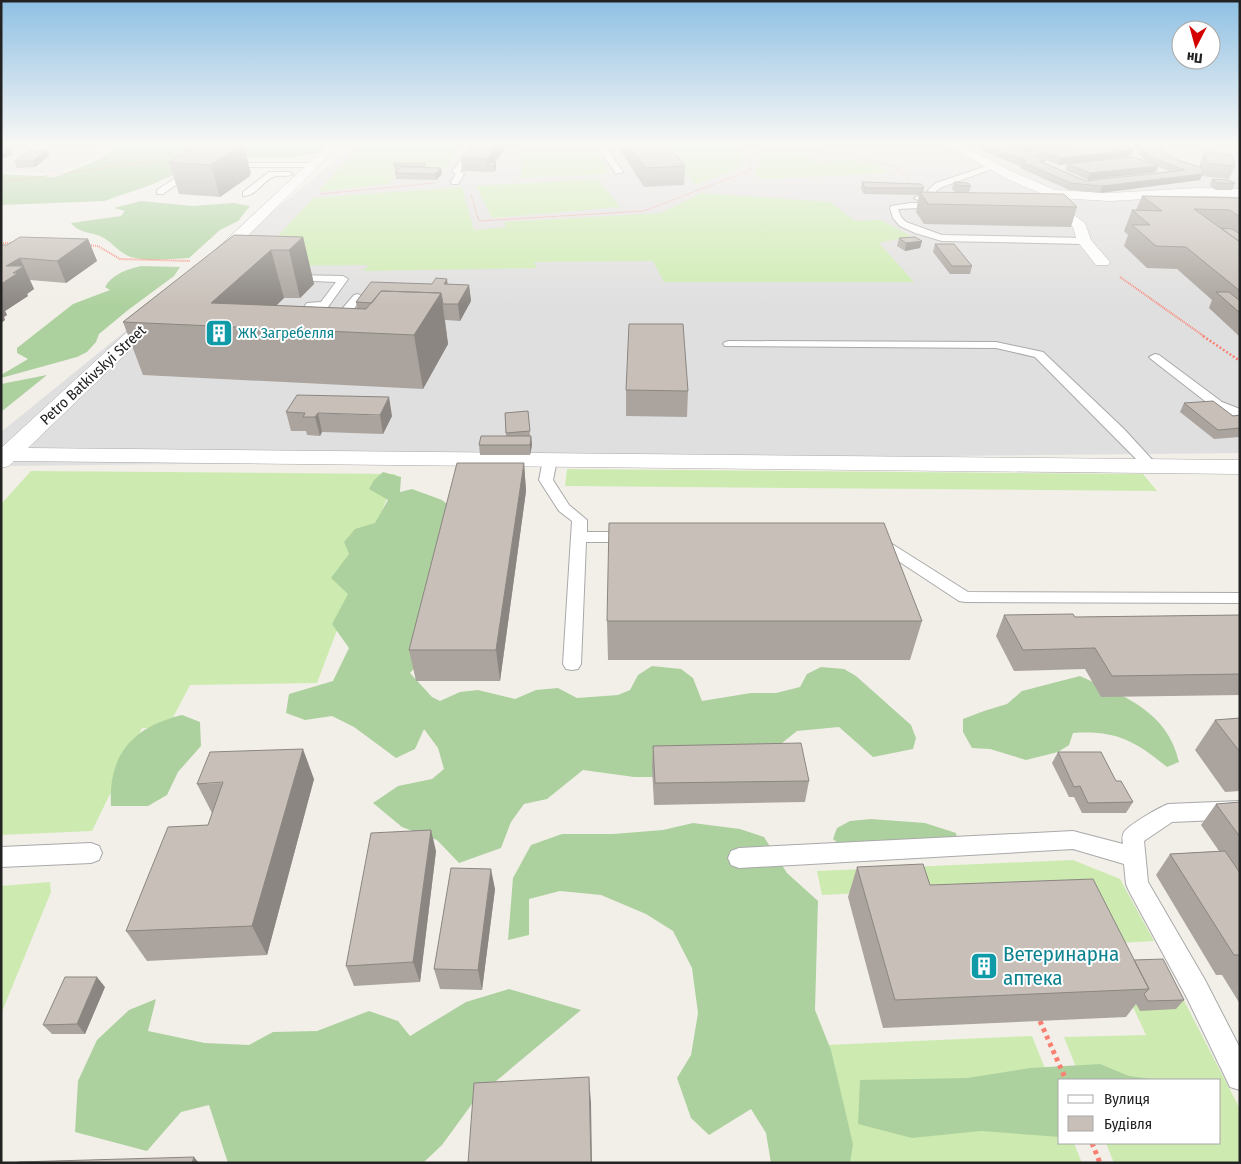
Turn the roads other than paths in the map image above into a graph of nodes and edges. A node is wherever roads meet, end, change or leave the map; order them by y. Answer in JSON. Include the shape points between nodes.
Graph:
{"nodes":[{"id":1,"x":281,"y":198,"type":"edge"},
{"id":2,"x":1067,"y":198,"type":"edge"},
{"id":3,"x":1045,"y":199,"type":"joint"},
{"id":4,"x":950,"y":204,"type":"edge"},
{"id":5,"x":1084,"y":241,"type":"junction"},
{"id":6,"x":1102,"y":262,"type":"road end"},
{"id":7,"x":208,"y":266,"type":"edge"},
{"id":8,"x":284,"y":278,"type":"edge"},
{"id":9,"x":358,"y":297,"type":"edge"},
{"id":10,"x":168,"y":312,"type":"edge"},
{"id":11,"x":301,"y":322,"type":"edge"},
{"id":12,"x":325,"y":326,"type":"edge"},
{"id":13,"x":729,"y":344,"type":"dead end"},
{"id":14,"x":1156,"y":357,"type":"dead end"},
{"id":15,"x":1240,"y":414,"type":"edge"},
{"id":16,"x":5,"y":458,"type":"edge"},
{"id":17,"x":550,"y":460,"type":"junction"},
{"id":18,"x":1150,"y":465,"type":"junction"},
{"id":19,"x":1240,"y":467,"type":"edge"},
{"id":20,"x":861,"y":536,"type":"edge"},
{"id":21,"x":580,"y":537,"type":"junction"},
{"id":22,"x":648,"y":537,"type":"edge"},
{"id":23,"x":1240,"y":598,"type":"edge"},
{"id":24,"x":572,"y":664,"type":"dead end"},
{"id":25,"x":1240,"y":810,"type":"edge"},
{"id":26,"x":91,"y":853,"type":"dead end"},
{"id":27,"x":1,"y":857,"type":"edge"},
{"id":28,"x":1134,"y":857,"type":"junction"},
{"id":29,"x":739,"y":858,"type":"dead end"},
{"id":30,"x":1240,"y":1077,"type":"edge"}],
"edges":[{"from":1,"to":7,"type":"street"},
{"from":2,"to":3,"type":"street"},
{"from":3,"to":5,"type":"street","via":[[1080,226]]},
{"from":4,"to":5,"type":"lane","via":[[907,204],[894,208],[903,224],[942,238]]},
{"from":5,"to":6,"type":"street"},
{"from":8,"to":11,"type":"lane","via":[[343,279],[324,305],[311,305]]},
{"from":9,"to":12,"type":"lane","via":[[337,324]]},
{"from":10,"to":16,"type":"street","name":"Petro Batkivskyi Street","via":[[152,319]]},
{"from":13,"to":18,"type":"lane","via":[[996,345],[1039,354]]},
{"from":14,"to":15,"type":"lane","via":[[1218,405]]},
{"from":16,"to":17,"type":"street"},
{"from":17,"to":18,"type":"street"},
{"from":17,"to":21,"type":"lane","via":[[546,480],[564,508],[580,520]]},
{"from":18,"to":19,"type":"street"},
{"from":20,"to":23,"type":"lane","via":[[871,536],[965,597]]},
{"from":21,"to":22,"type":"lane"},
{"from":21,"to":24,"type":"lane"},
{"from":25,"to":28,"type":"lane","via":[[1168,813],[1133,837]]},
{"from":26,"to":27,"type":"lane"},
{"from":28,"to":29,"type":"lane","via":[[1073,840]]},
{"from":28,"to":30,"type":"lane","via":[[1137,884],[1196,989]]}]}
